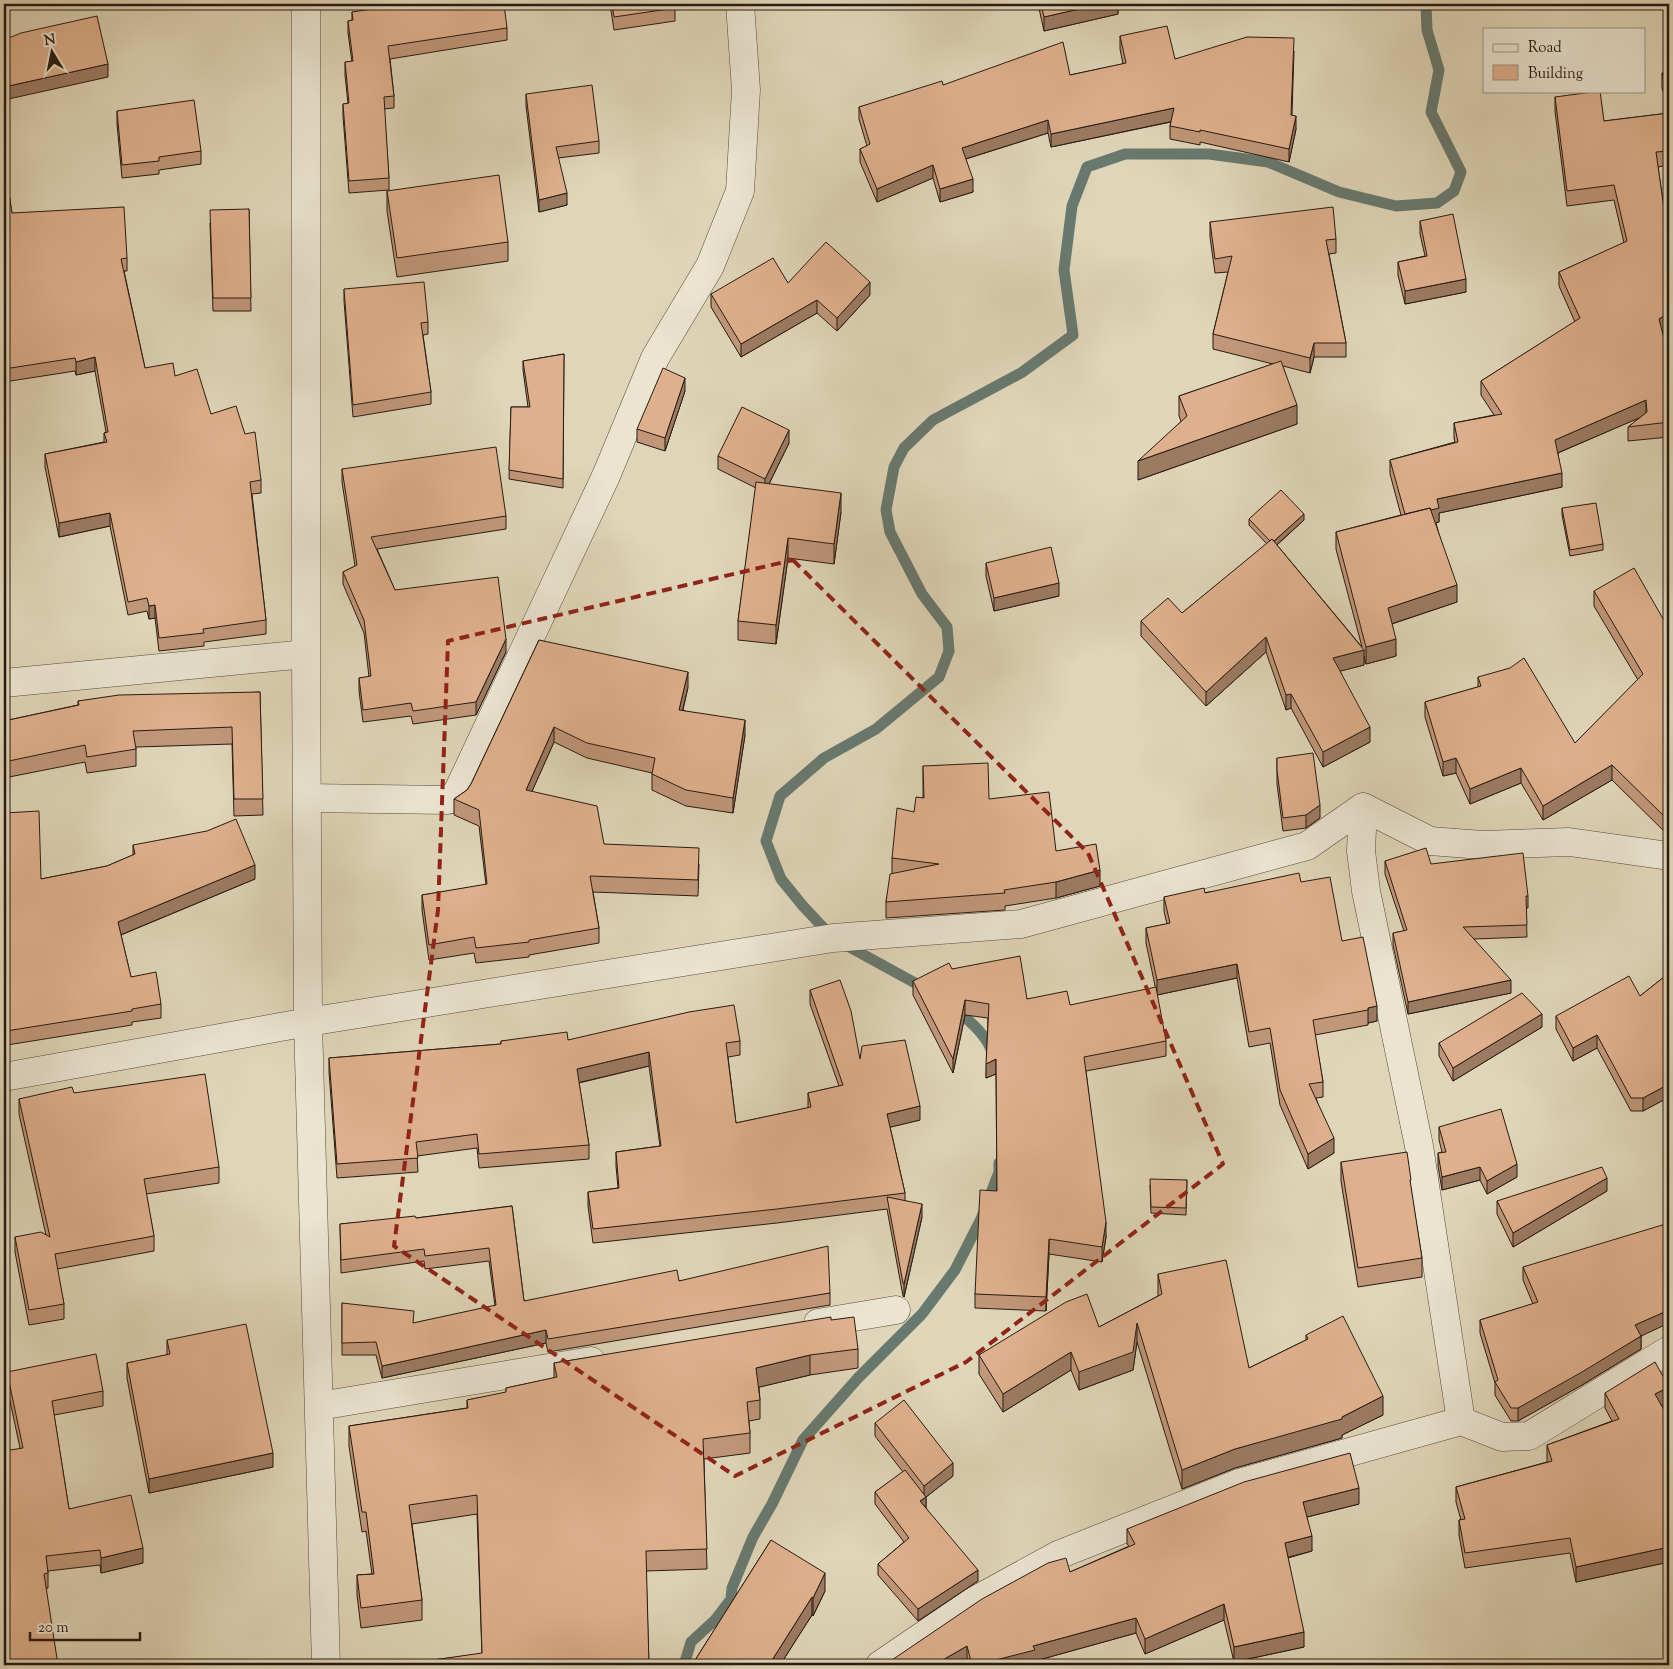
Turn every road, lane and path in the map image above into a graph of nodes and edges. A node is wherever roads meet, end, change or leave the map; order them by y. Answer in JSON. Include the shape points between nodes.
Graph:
{"nodes":[{"id":1,"x":306,"y":4,"type":"edge"},
{"id":2,"x":740,"y":4,"type":"edge"},
{"id":3,"x":306,"y":654,"type":"junction"},
{"id":4,"x":4,"y":683,"type":"edge"},
{"id":5,"x":307,"y":798,"type":"junction"},
{"id":6,"x":1363,"y":807,"type":"junction"},
{"id":7,"x":1669,"y":856,"type":"edge"},
{"id":8,"x":308,"y":1022,"type":"junction"},
{"id":9,"x":4,"y":1077,"type":"edge"},
{"id":10,"x":896,"y":1310,"type":"dead end"},
{"id":11,"x":798,"y":1326,"type":"edge"},
{"id":12,"x":1669,"y":1350,"type":"edge"},
{"id":13,"x":612,"y":1357,"type":"edge"},
{"id":14,"x":319,"y":1406,"type":"junction"},
{"id":15,"x":1461,"y":1421,"type":"junction"},
{"id":16,"x":326,"y":1665,"type":"edge"},
{"id":17,"x":880,"y":1665,"type":"edge"}],
"edges":[{"from":1,"to":3,"type":"street"},
{"from":2,"to":5,"type":"street","via":[[746,90],[740,191],[710,266],[655,358],[606,476],[457,793],[448,800]]},
{"from":3,"to":4,"type":"street"},
{"from":3,"to":5,"type":"street"},
{"from":5,"to":8,"type":"street"},
{"from":6,"to":7,"type":"street","via":[[1430,841],[1482,846],[1568,842]]},
{"from":6,"to":8,"type":"street","via":[[1307,846],[1021,924],[834,938]]},
{"from":6,"to":15,"type":"street","via":[[1361,851],[1366,891],[1419,1146]]},
{"from":8,"to":9,"type":"street"},
{"from":8,"to":14,"type":"street"},
{"from":10,"to":11,"type":"street"},
{"from":12,"to":15,"type":"street","via":[[1529,1436],[1502,1437]]},
{"from":13,"to":14,"type":"street"},
{"from":14,"to":16,"type":"street"},
{"from":15,"to":17,"type":"street","via":[[1238,1483],[1058,1556],[974,1601]]}]}
